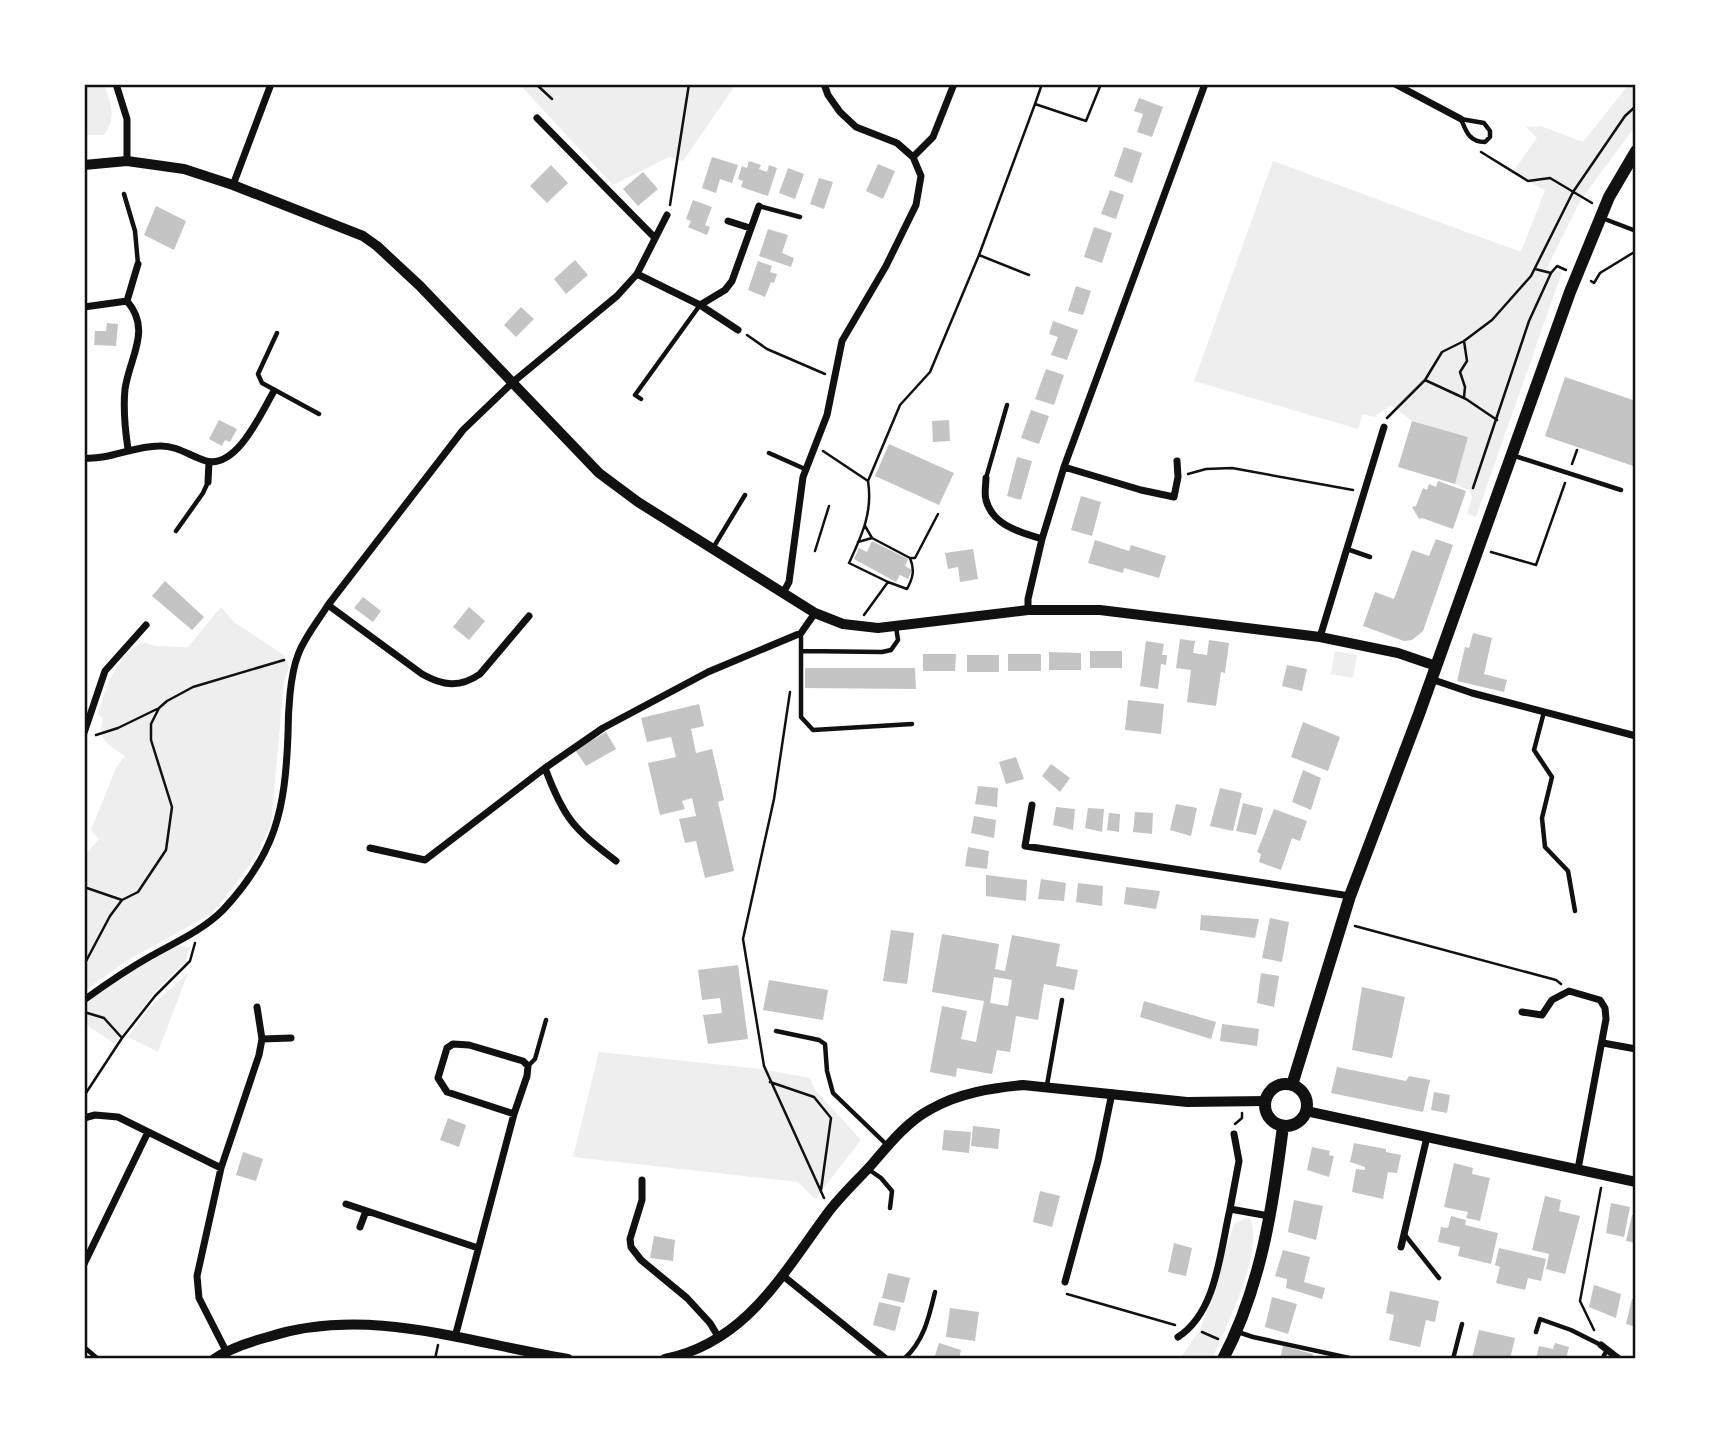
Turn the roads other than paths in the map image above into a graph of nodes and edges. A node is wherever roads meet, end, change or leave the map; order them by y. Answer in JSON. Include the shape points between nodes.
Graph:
{"nodes":[{"id":1,"x":116,"y":84,"type":"edge"},
{"id":2,"x":271,"y":84,"type":"edge"},
{"id":3,"x":824,"y":84,"type":"edge"},
{"id":4,"x":954,"y":84,"type":"edge"},
{"id":5,"x":1205,"y":84,"type":"edge"},
{"id":6,"x":1395,"y":84,"type":"edge"},
{"id":7,"x":537,"y":118,"type":"dead end"},
{"id":8,"x":1461,"y":118,"type":"junction"},
{"id":9,"x":1636,"y":151,"type":"edge"},
{"id":10,"x":913,"y":157,"type":"junction"},
{"id":11,"x":127,"y":161,"type":"junction"},
{"id":12,"x":84,"y":165,"type":"edge"},
{"id":13,"x":233,"y":185,"type":"junction"},
{"id":14,"x":124,"y":194,"type":"dead end"},
{"id":15,"x":759,"y":206,"type":"joint"},
{"id":16,"x":667,"y":215,"type":"road end"},
{"id":17,"x":800,"y":217,"type":"dead end"},
{"id":18,"x":1601,"y":218,"type":"junction"},
{"id":19,"x":728,"y":221,"type":"dead end"},
{"id":20,"x":750,"y":228,"type":"junction"},
{"id":21,"x":1636,"y":231,"type":"edge"},
{"id":22,"x":655,"y":238,"type":"junction"},
{"id":23,"x":138,"y":264,"type":"joint"},
{"id":24,"x":637,"y":274,"type":"junction"},
{"id":25,"x":127,"y":300,"type":"junction"},
{"id":26,"x":700,"y":305,"type":"junction"},
{"id":27,"x":84,"y":307,"type":"edge"},
{"id":28,"x":738,"y":330,"type":"road end"},
{"id":29,"x":278,"y":333,"type":"dead end"},
{"id":30,"x":513,"y":382,"type":"junction"},
{"id":31,"x":274,"y":391,"type":"junction"},
{"id":32,"x":641,"y":399,"type":"dead end"},
{"id":33,"x":1007,"y":405,"type":"dead end"},
{"id":34,"x":319,"y":414,"type":"dead end"},
{"id":35,"x":1384,"y":427,"type":"road end"},
{"id":36,"x":128,"y":449,"type":"junction"},
{"id":37,"x":769,"y":453,"type":"dead end"},
{"id":38,"x":1511,"y":454,"type":"junction"},
{"id":39,"x":84,"y":458,"type":"edge"},
{"id":40,"x":1177,"y":461,"type":"dead end"},
{"id":41,"x":209,"y":462,"type":"junction"},
{"id":42,"x":1064,"y":467,"type":"junction"},
{"id":43,"x":806,"y":469,"type":"junction"},
{"id":44,"x":986,"y":478,"type":"joint"},
{"id":45,"x":208,"y":482,"type":"joint"},
{"id":46,"x":1621,"y":490,"type":"dead end"},
{"id":47,"x":746,"y":495,"type":"dead end"},
{"id":48,"x":176,"y":531,"type":"dead end"},
{"id":49,"x":1042,"y":539,"type":"junction"},
{"id":50,"x":713,"y":548,"type":"junction"},
{"id":51,"x":1347,"y":550,"type":"junction"},
{"id":52,"x":1370,"y":557,"type":"dead end"},
{"id":53,"x":783,"y":593,"type":"junction"},
{"id":54,"x":328,"y":605,"type":"junction"},
{"id":55,"x":1028,"y":610,"type":"junction"},
{"id":56,"x":815,"y":613,"type":"junction"},
{"id":57,"x":529,"y":616,"type":"dead end"},
{"id":58,"x":146,"y":625,"type":"dead end"},
{"id":59,"x":896,"y":627,"type":"junction"},
{"id":60,"x":802,"y":633,"type":"junction"},
{"id":61,"x":1320,"y":637,"type":"junction"},
{"id":62,"x":802,"y":651,"type":"junction"},
{"id":63,"x":1433,"y":672,"type":"junction"},
{"id":64,"x":1544,"y":712,"type":"junction"},
{"id":65,"x":912,"y":724,"type":"dead end"},
{"id":66,"x":85,"y":734,"type":"edge"},
{"id":67,"x":1636,"y":736,"type":"edge"},
{"id":68,"x":545,"y":768,"type":"junction"},
{"id":69,"x":1032,"y":805,"type":"dead end"},
{"id":70,"x":370,"y":848,"type":"dead end"},
{"id":71,"x":616,"y":861,"type":"dead end"},
{"id":72,"x":1350,"y":896,"type":"junction"},
{"id":73,"x":1575,"y":911,"type":"dead end"},
{"id":74,"x":84,"y":1000,"type":"edge"},
{"id":75,"x":1062,"y":1000,"type":"dead end"},
{"id":76,"x":257,"y":1007,"type":"dead end"},
{"id":77,"x":1522,"y":1012,"type":"dead end"},
{"id":78,"x":546,"y":1020,"type":"dead end"},
{"id":79,"x":776,"y":1031,"type":"dead end"},
{"id":80,"x":291,"y":1038,"type":"dead end"},
{"id":81,"x":262,"y":1040,"type":"junction"},
{"id":82,"x":1603,"y":1043,"type":"junction"},
{"id":83,"x":1636,"y":1049,"type":"edge"},
{"id":84,"x":528,"y":1066,"type":"junction"},
{"id":85,"x":1292,"y":1085,"type":"junction"},
{"id":86,"x":1046,"y":1086,"type":"junction"},
{"id":87,"x":1112,"y":1093,"type":"junction"},
{"id":88,"x":1266,"y":1101,"type":"junction"},
{"id":89,"x":1306,"y":1111,"type":"junction"},
{"id":90,"x":514,"y":1114,"type":"junction"},
{"id":91,"x":84,"y":1118,"type":"edge"},
{"id":92,"x":1283,"y":1126,"type":"junction"},
{"id":93,"x":148,"y":1132,"type":"junction"},
{"id":94,"x":1234,"y":1134,"type":"road end"},
{"id":95,"x":1427,"y":1137,"type":"junction"},
{"id":96,"x":887,"y":1146,"type":"junction"},
{"id":97,"x":221,"y":1168,"type":"junction"},
{"id":98,"x":868,"y":1169,"type":"junction"},
{"id":99,"x":1578,"y":1169,"type":"junction"},
{"id":100,"x":642,"y":1180,"type":"dead end"},
{"id":101,"x":1636,"y":1182,"type":"edge"},
{"id":102,"x":346,"y":1204,"type":"dead end"},
{"id":103,"x":890,"y":1208,"type":"dead end"},
{"id":104,"x":1230,"y":1209,"type":"junction"},
{"id":105,"x":366,"y":1211,"type":"junction"},
{"id":106,"x":1269,"y":1216,"type":"junction"},
{"id":107,"x":360,"y":1227,"type":"dead end"},
{"id":108,"x":1404,"y":1234,"type":"junction"},
{"id":109,"x":1401,"y":1247,"type":"dead end"},
{"id":110,"x":478,"y":1248,"type":"junction"},
{"id":111,"x":84,"y":1264,"type":"edge"},
{"id":112,"x":782,"y":1275,"type":"junction"},
{"id":113,"x":1439,"y":1278,"type":"dead end"},
{"id":114,"x":1065,"y":1282,"type":"road end"},
{"id":115,"x":935,"y":1292,"type":"dead end"},
{"id":116,"x":1462,"y":1324,"type":"dead end"},
{"id":117,"x":1237,"y":1331,"type":"junction"},
{"id":118,"x":1536,"y":1332,"type":"dead end"},
{"id":119,"x":455,"y":1337,"type":"junction"},
{"id":120,"x":1178,"y":1337,"type":"dead end"},
{"id":121,"x":719,"y":1338,"type":"junction"},
{"id":122,"x":84,"y":1347,"type":"edge"},
{"id":123,"x":1604,"y":1347,"type":"junction"},
{"id":124,"x":226,"y":1351,"type":"junction"},
{"id":125,"x":98,"y":1359,"type":"edge"},
{"id":126,"x":214,"y":1359,"type":"edge"},
{"id":127,"x":568,"y":1359,"type":"edge"},
{"id":128,"x":665,"y":1359,"type":"edge"},
{"id":129,"x":886,"y":1359,"type":"edge"},
{"id":130,"x":904,"y":1359,"type":"edge"},
{"id":131,"x":1223,"y":1359,"type":"edge"},
{"id":132,"x":1354,"y":1359,"type":"edge"},
{"id":133,"x":1453,"y":1359,"type":"edge"},
{"id":134,"x":1602,"y":1359,"type":"edge"},
{"id":135,"x":1619,"y":1359,"type":"edge"}],
"edges":[{"from":1,"to":11,"type":"street","via":[[127,119]]},
{"from":2,"to":13,"type":"street"},
{"from":3,"to":10,"type":"street","via":[[840,112],[856,127],[897,143]]},
{"from":4,"to":10,"type":"street","via":[[933,137]]},
{"from":5,"to":42,"type":"street"},
{"from":6,"to":8,"type":"street"},
{"from":7,"to":22,"type":"street"},
{"from":8,"to":8,"type":"lane","via":[[1484,123],[1490,137],[1476,142]]},
{"from":9,"to":18,"type":"main road"},
{"from":10,"to":43,"type":"street","via":[[921,176],[916,205],[842,341],[827,415]]},
{"from":11,"to":12,"type":"street"},
{"from":11,"to":13,"type":"street","via":[[184,169]]},
{"from":13,"to":30,"type":"street","via":[[369,240]]},
{"from":14,"to":23,"type":"lane","via":[[135,231]]},
{"from":15,"to":17,"type":"lane"},
{"from":15,"to":20,"type":"street"},
{"from":16,"to":22,"type":"street"},
{"from":18,"to":21,"type":"lane"},
{"from":18,"to":38,"type":"main road"},
{"from":19,"to":20,"type":"street"},
{"from":20,"to":26,"type":"street","via":[[732,281]]},
{"from":22,"to":24,"type":"street"},
{"from":23,"to":25,"type":"street"},
{"from":24,"to":26,"type":"street"},
{"from":24,"to":30,"type":"street"},
{"from":25,"to":27,"type":"street"},
{"from":25,"to":36,"type":"street","via":[[139,325],[125,397]]},
{"from":26,"to":28,"type":"street"},
{"from":26,"to":32,"type":"lane","via":[[635,395]]},
{"from":29,"to":31,"type":"lane","via":[[258,374]]},
{"from":30,"to":50,"type":"street","via":[[608,480]]},
{"from":30,"to":54,"type":"street","via":[[463,430]]},
{"from":31,"to":34,"type":"lane"},
{"from":31,"to":41,"type":"street","via":[[239,448]]},
{"from":33,"to":44,"type":"lane"},
{"from":35,"to":51,"type":"street"},
{"from":36,"to":39,"type":"street"},
{"from":36,"to":41,"type":"street","via":[[171,447]]},
{"from":37,"to":43,"type":"lane"},
{"from":38,"to":46,"type":"lane"},
{"from":38,"to":63,"type":"main road"},
{"from":40,"to":42,"type":"street","via":[[1174,497]]},
{"from":41,"to":45,"type":"street"},
{"from":42,"to":49,"type":"street"},
{"from":43,"to":53,"type":"street","via":[[789,582]]},
{"from":44,"to":49,"type":"street","via":[[985,500],[995,516],[1006,527]]},
{"from":45,"to":48,"type":"lane"},
{"from":47,"to":50,"type":"lane"},
{"from":49,"to":55,"type":"street"},
{"from":50,"to":53,"type":"street"},
{"from":51,"to":52,"type":"lane"},
{"from":51,"to":61,"type":"street"},
{"from":53,"to":56,"type":"street"},
{"from":54,"to":57,"type":"street","via":[[422,674],[452,685],[480,674]]},
{"from":54,"to":74,"type":"street","via":[[297,656],[284,786],[264,855],[212,920]]},
{"from":55,"to":59,"type":"street"},
{"from":55,"to":61,"type":"street","via":[[1100,610]]},
{"from":56,"to":59,"type":"street","via":[[856,626]]},
{"from":56,"to":60,"type":"street"},
{"from":58,"to":66,"type":"street","via":[[105,671]]},
{"from":59,"to":62,"type":"lane","via":[[898,640],[891,650]]},
{"from":60,"to":62,"type":"lane"},
{"from":60,"to":68,"type":"street","via":[[667,692]]},
{"from":61,"to":63,"type":"street","via":[[1398,653]]},
{"from":62,"to":65,"type":"lane","via":[[801,718],[813,730]]},
{"from":63,"to":64,"type":"street","via":[[1472,693]]},
{"from":63,"to":72,"type":"main road"},
{"from":64,"to":67,"type":"street"},
{"from":64,"to":73,"type":"lane","via":[[1534,750],[1552,777],[1542,818],[1545,847],[1568,871]]},
{"from":68,"to":70,"type":"street","via":[[425,860]]},
{"from":68,"to":71,"type":"street","via":[[557,800],[573,824]]},
{"from":69,"to":72,"type":"street","via":[[1025,846]]},
{"from":72,"to":85,"type":"main road"},
{"from":75,"to":86,"type":"lane"},
{"from":76,"to":81,"type":"street"},
{"from":77,"to":82,"type":"street","via":[[1542,1015],[1552,1000],[1569,991],[1600,1000],[1606,1019]]},
{"from":78,"to":84,"type":"lane","via":[[535,1059]]},
{"from":79,"to":96,"type":"lane","via":[[825,1044],[833,1093]]},
{"from":80,"to":81,"type":"street"},
{"from":81,"to":97,"type":"street"},
{"from":82,"to":83,"type":"street"},
{"from":82,"to":99,"type":"street"},
{"from":84,"to":90,"type":"street"},
{"from":84,"to":90,"type":"street","via":[[459,1043],[447,1048],[438,1078],[446,1092]]},
{"from":85,"to":88,"type":"main road","via":[[1274,1088]]},
{"from":85,"to":89,"type":"main road","via":[[1304,1095]]},
{"from":86,"to":87,"type":"street"},
{"from":86,"to":96,"type":"street","via":[[998,1087],[947,1101],[921,1115]]},
{"from":87,"to":88,"type":"street","via":[[1187,1102]]},
{"from":87,"to":114,"type":"street"},
{"from":88,"to":92,"type":"main road","via":[[1268,1116]]},
{"from":89,"to":92,"type":"main road","via":[[1296,1123]]},
{"from":89,"to":95,"type":"street"},
{"from":90,"to":110,"type":"street"},
{"from":91,"to":93,"type":"street","via":[[118,1116]]},
{"from":92,"to":106,"type":"main road"},
{"from":93,"to":97,"type":"street"},
{"from":93,"to":111,"type":"street"},
{"from":94,"to":104,"type":"street","via":[[1239,1161]]},
{"from":95,"to":99,"type":"street"},
{"from":95,"to":108,"type":"street"},
{"from":96,"to":98,"type":"street"},
{"from":97,"to":124,"type":"street","via":[[197,1286]]},
{"from":98,"to":103,"type":"lane","via":[[892,1191]]},
{"from":98,"to":112,"type":"street"},
{"from":99,"to":101,"type":"street"},
{"from":100,"to":121,"type":"street","via":[[631,1247],[640,1260],[687,1298]]},
{"from":102,"to":105,"type":"street"},
{"from":104,"to":106,"type":"street"},
{"from":104,"to":120,"type":"street","via":[[1203,1310]]},
{"from":105,"to":107,"type":"street"},
{"from":105,"to":110,"type":"street"},
{"from":106,"to":117,"type":"main road","via":[[1254,1285]]},
{"from":108,"to":109,"type":"street"},
{"from":108,"to":113,"type":"lane"},
{"from":110,"to":119,"type":"street"},
{"from":112,"to":121,"type":"street","via":[[745,1320]]},
{"from":112,"to":129,"type":"street"},
{"from":115,"to":130,"type":"lane","via":[[925,1330]]},
{"from":116,"to":133,"type":"lane"},
{"from":117,"to":131,"type":"main road"},
{"from":117,"to":132,"type":"lane"},
{"from":118,"to":123,"type":"lane","via":[[1539,1319]]},
{"from":119,"to":124,"type":"street","via":[[390,1325],[344,1323],[290,1330]]},
{"from":119,"to":127,"type":"street"},
{"from":121,"to":128,"type":"street"},
{"from":122,"to":125,"type":"lane"},
{"from":123,"to":134,"type":"lane"},
{"from":123,"to":135,"type":"street"},
{"from":124,"to":126,"type":"street"}]}
